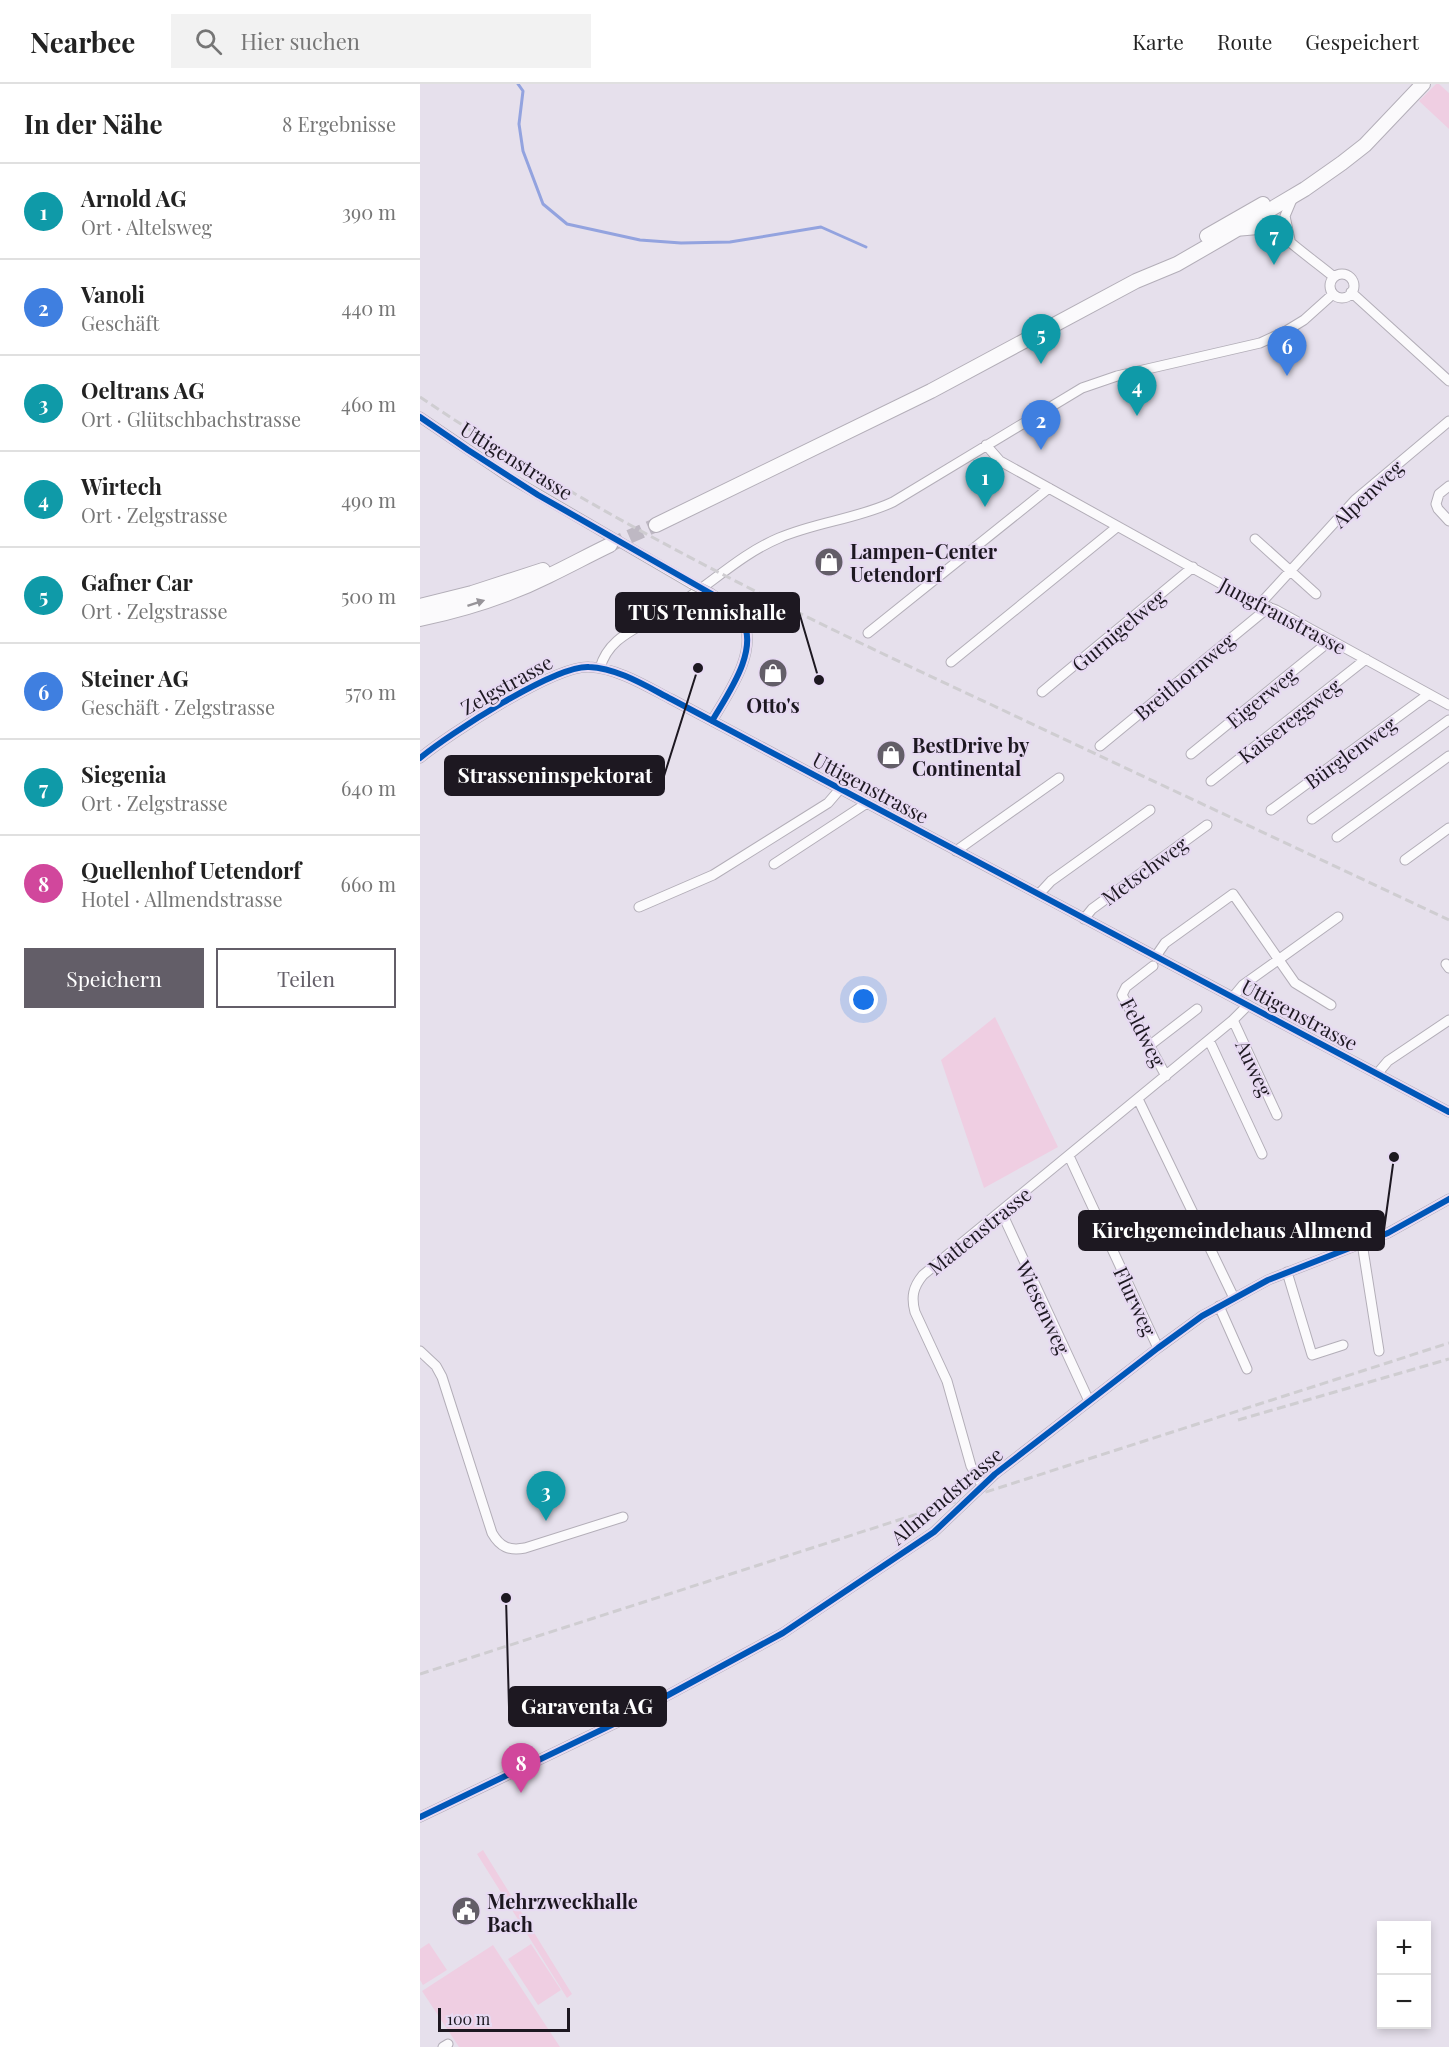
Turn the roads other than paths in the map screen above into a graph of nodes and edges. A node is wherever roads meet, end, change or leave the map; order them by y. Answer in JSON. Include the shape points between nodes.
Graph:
{"nodes":[{"id":1,"x":1422,"y":86,"type":"edge"},
{"id":2,"x":1382,"y":125,"type":"junction"},
{"id":3,"x":1293,"y":196,"type":"junction"},
{"id":4,"x":1261,"y":210,"type":"junction"},
{"id":5,"x":1280,"y":232,"type":"junction"},
{"id":6,"x":1229,"y":234,"type":"junction"},
{"id":7,"x":1290,"y":240,"type":"junction"},
{"id":8,"x":1334,"y":277,"type":"junction"},
{"id":9,"x":1136,"y":281,"type":"junction"},
{"id":10,"x":1351,"y":292,"type":"junction"},
{"id":11,"x":1333,"y":294,"type":"junction"},
{"id":12,"x":1449,"y":381,"type":"edge"},
{"id":13,"x":420,"y":417,"type":"edge"},
{"id":14,"x":1449,"y":421,"type":"edge"},
{"id":15,"x":986,"y":445,"type":"junction"},
{"id":16,"x":1449,"y":486,"type":"edge"},
{"id":17,"x":1049,"y":488,"type":"junction"},
{"id":18,"x":1449,"y":521,"type":"edge"},
{"id":19,"x":656,"y":525,"type":"tunnel mouth"},
{"id":20,"x":1117,"y":527,"type":"junction"},
{"id":21,"x":1255,"y":538,"type":"dead end"},
{"id":22,"x":610,"y":545,"type":"tunnel mouth"},
{"id":23,"x":585,"y":557,"type":"junction"},
{"id":24,"x":1193,"y":567,"type":"junction"},
{"id":25,"x":1291,"y":570,"type":"junction"},
{"id":26,"x":1316,"y":594,"type":"dead end"},
{"id":27,"x":420,"y":606,"type":"edge"},
{"id":28,"x":1264,"y":606,"type":"junction"},
{"id":29,"x":420,"y":619,"type":"edge"},
{"id":30,"x":868,"y":633,"type":"dead end"},
{"id":31,"x":1331,"y":640,"type":"junction"},
{"id":32,"x":1366,"y":659,"type":"junction"},
{"id":33,"x":951,"y":662,"type":"dead end"},
{"id":34,"x":600,"y":668,"type":"junction"},
{"id":35,"x":1042,"y":692,"type":"dead end"},
{"id":36,"x":1429,"y":694,"type":"junction"},
{"id":37,"x":1449,"y":705,"type":"edge"},
{"id":38,"x":1449,"y":720,"type":"edge"},
{"id":39,"x":712,"y":721,"type":"junction"},
{"id":40,"x":1100,"y":746,"type":"dead end"},
{"id":41,"x":1191,"y":754,"type":"dead end"},
{"id":42,"x":1449,"y":756,"type":"edge"},
{"id":43,"x":420,"y":758,"type":"edge"},
{"id":44,"x":1059,"y":778,"type":"dead end"},
{"id":45,"x":1211,"y":781,"type":"dead end"},
{"id":46,"x":840,"y":789,"type":"junction"},
{"id":47,"x":867,"y":803,"type":"junction"},
{"id":48,"x":1150,"y":810,"type":"dead end"},
{"id":49,"x":1271,"y":810,"type":"dead end"},
{"id":50,"x":1312,"y":819,"type":"dead end"},
{"id":51,"x":1207,"y":825,"type":"dead end"},
{"id":52,"x":1449,"y":828,"type":"edge"},
{"id":53,"x":1337,"y":837,"type":"dead end"},
{"id":54,"x":956,"y":850,"type":"junction"},
{"id":55,"x":1405,"y":860,"type":"dead end"},
{"id":56,"x":774,"y":864,"type":"dead end"},
{"id":57,"x":1039,"y":894,"type":"junction"},
{"id":58,"x":639,"y":907,"type":"dead end"},
{"id":59,"x":1338,"y":917,"type":"dead end"},
{"id":60,"x":1084,"y":919,"type":"junction"},
{"id":61,"x":1156,"y":956,"type":"junction"},
{"id":62,"x":1279,"y":960,"type":"junction"},
{"id":63,"x":1153,"y":966,"type":"dead end"},
{"id":64,"x":1233,"y":997,"type":"junction"},
{"id":65,"x":1248,"y":1005,"type":"junction"},
{"id":66,"x":1331,"y":1005,"type":"dead end"},
{"id":67,"x":1197,"y":1008,"type":"dead end"},
{"id":68,"x":1233,"y":1020,"type":"junction"},
{"id":69,"x":1449,"y":1020,"type":"edge"},
{"id":70,"x":1209,"y":1040,"type":"junction"},
{"id":71,"x":1149,"y":1046,"type":"junction"},
{"id":72,"x":1377,"y":1074,"type":"junction"},
{"id":73,"x":1166,"y":1076,"type":"junction"},
{"id":74,"x":1138,"y":1099,"type":"junction"},
{"id":75,"x":1449,"y":1112,"type":"edge"},
{"id":76,"x":1277,"y":1115,"type":"dead end"},
{"id":77,"x":1262,"y":1154,"type":"dead end"},
{"id":78,"x":1069,"y":1156,"type":"junction"},
{"id":79,"x":1449,"y":1199,"type":"edge"},
{"id":80,"x":1001,"y":1211,"type":"junction"},
{"id":81,"x":1362,"y":1244,"type":"junction"},
{"id":82,"x":1287,"y":1272,"type":"junction"},
{"id":83,"x":1233,"y":1298,"type":"junction"},
{"id":84,"x":1219,"y":1306,"type":"junction"},
{"id":85,"x":1343,"y":1345,"type":"dead end"},
{"id":86,"x":1158,"y":1348,"type":"junction"},
{"id":87,"x":420,"y":1351,"type":"edge"},
{"id":88,"x":1379,"y":1351,"type":"dead end"},
{"id":89,"x":1247,"y":1369,"type":"dead end"},
{"id":90,"x":1089,"y":1401,"type":"junction"},
{"id":91,"x":982,"y":1485,"type":"junction"},
{"id":92,"x":623,"y":1517,"type":"dead end"},
{"id":93,"x":420,"y":1817,"type":"edge"}],
"edges":[{"from":1,"to":2,"type":"main road"},
{"from":2,"to":3,"type":"main road","via":[[1354,154]]},
{"from":2,"to":4,"type":"main road"},
{"from":3,"to":4,"type":"main road"},
{"from":3,"to":7,"type":"street","via":[[1285,216]]},
{"from":4,"to":5,"type":"street"},
{"from":4,"to":6,"type":"main road"},
{"from":4,"to":9,"type":"main road","via":[[1159,264]]},
{"from":5,"to":6,"type":"street","via":[[1253,229]]},
{"from":5,"to":7,"type":"street"},
{"from":6,"to":9,"type":"main road","via":[[1177,264]]},
{"from":7,"to":8,"type":"street"},
{"from":8,"to":10,"type":"street","via":[[1347,275],[1352,281]]},
{"from":8,"to":11,"type":"street","via":[[1330,284]]},
{"from":9,"to":19,"type":"main road","via":[[931,391]]},
{"from":10,"to":11,"type":"street","via":[[1344,297]]},
{"from":10,"to":12,"type":"street"},
{"from":11,"to":15,"type":"street","via":[[1304,320],[1268,340],[1099,382],[1062,399]]},
{"from":13,"to":39,"type":"street","name":"Uttigenstrasse","bridge":true,"via":[[515,480],[710,593],[742,619],[748,639],[744,659]]},
{"from":14,"to":25,"type":"street","name":"Alpenweg","via":[[1355,500]]},
{"from":15,"to":17,"type":"street","name":"Jungfraustrasse","via":[[1000,461]]},
{"from":15,"to":34,"type":"street","via":[[880,508],[770,542],[676,606],[622,637],[607,652]]},
{"from":16,"to":18,"type":"street","via":[[1439,494],[1436,504]]},
{"from":17,"to":20,"type":"street","name":"Jungfraustrasse"},
{"from":17,"to":30,"type":"street"},
{"from":20,"to":24,"type":"street","name":"Jungfraustrasse"},
{"from":20,"to":33,"type":"street"},
{"from":21,"to":25,"type":"street"},
{"from":22,"to":23,"type":"main road"},
{"from":23,"to":27,"type":"main road"},
{"from":29,"to":23,"type":"main road","one_way":true,"via":[[520,588]]},
{"from":24,"to":28,"type":"street","name":"Jungfraustrasse"},
{"from":24,"to":35,"type":"street","name":"Gurnigelweg"},
{"from":25,"to":26,"type":"street"},
{"from":25,"to":28,"type":"street","name":"Alpenweg"},
{"from":28,"to":31,"type":"street","name":"Jungfraustrasse"},
{"from":28,"to":40,"type":"street","name":"Breithornweg"},
{"from":31,"to":32,"type":"street","name":"Jungfraustrasse"},
{"from":31,"to":41,"type":"street","name":"Eigerweg"},
{"from":32,"to":36,"type":"street","name":"Jungfraustrasse"},
{"from":32,"to":45,"type":"street","name":"Kaisereggweg"},
{"from":34,"to":39,"type":"street","name":"Zelgstrasse","via":[[644,685]]},
{"from":34,"to":43,"type":"street","name":"Zelgstrasse","via":[[576,667],[552,676],[460,728]]},
{"from":36,"to":37,"type":"street","name":"Jungfraustrasse"},
{"from":36,"to":49,"type":"street","name":"Bürglenweg"},
{"from":38,"to":50,"type":"street"},
{"from":39,"to":46,"type":"street","name":"Uttigenstrasse"},
{"from":42,"to":53,"type":"street"},
{"from":44,"to":54,"type":"street"},
{"from":46,"to":47,"type":"street","name":"Uttigenstrasse"},
{"from":46,"to":58,"type":"street","via":[[828,803],[723,869]]},
{"from":47,"to":54,"type":"street","name":"Uttigenstrasse"},
{"from":47,"to":56,"type":"street"},
{"from":48,"to":57,"type":"street","via":[[1051,881]]},
{"from":51,"to":60,"type":"street","name":"Metschweg","via":[[1092,909]]},
{"from":52,"to":55,"type":"street"},
{"from":54,"to":57,"type":"street","name":"Uttigenstrasse"},
{"from":57,"to":60,"type":"street","name":"Uttigenstrasse"},
{"from":59,"to":62,"type":"street"},
{"from":60,"to":61,"type":"street","name":"Uttigenstrasse"},
{"from":61,"to":62,"type":"street","via":[[1165,943],[1233,894]]},
{"from":61,"to":64,"type":"street","name":"Uttigenstrasse"},
{"from":62,"to":64,"type":"street"},
{"from":62,"to":66,"type":"street","via":[[1299,987]]},
{"from":63,"to":71,"type":"street","name":"Feldweg","via":[[1126,987],[1122,995]]},
{"from":64,"to":65,"type":"street","name":"Uttigenstrasse"},
{"from":65,"to":68,"type":"street","name":"Mattenstrasse"},
{"from":65,"to":72,"type":"street","name":"Uttigenstrasse"},
{"from":67,"to":71,"type":"street"},
{"from":68,"to":70,"type":"street","name":"Mattenstrasse"},
{"from":68,"to":76,"type":"street","name":"Auweg"},
{"from":69,"to":72,"type":"street","via":[[1388,1061]]},
{"from":70,"to":73,"type":"street","name":"Mattenstrasse"},
{"from":70,"to":77,"type":"street"},
{"from":71,"to":73,"type":"street","name":"Feldweg"},
{"from":72,"to":75,"type":"street","name":"Uttigenstrasse"},
{"from":73,"to":74,"type":"street","name":"Mattenstrasse"},
{"from":74,"to":78,"type":"street","name":"Mattenstrasse"},
{"from":74,"to":83,"type":"street"},
{"from":78,"to":80,"type":"street","name":"Mattenstrasse"},
{"from":78,"to":86,"type":"street","name":"Flurweg"},
{"from":79,"to":81,"type":"street","name":"Allmendstrasse"},
{"from":80,"to":90,"type":"street","name":"Wiesenweg"},
{"from":80,"to":91,"type":"street","name":"Mattenstrasse","via":[[923,1275],[916,1283],[912,1302],[947,1381],[971,1466]]},
{"from":81,"to":82,"type":"street","name":"Allmendstrasse"},
{"from":81,"to":88,"type":"street"},
{"from":82,"to":83,"type":"street","name":"Allmendstrasse"},
{"from":82,"to":85,"type":"street","via":[[1312,1355]]},
{"from":83,"to":84,"type":"street","name":"Allmendstrasse"},
{"from":84,"to":86,"type":"street","name":"Allmendstrasse"},
{"from":84,"to":89,"type":"street"},
{"from":86,"to":90,"type":"street","name":"Allmendstrasse"},
{"from":87,"to":92,"type":"street","via":[[442,1377],[498,1543],[515,1550],[525,1548]]},
{"from":90,"to":91,"type":"street","name":"Allmendstrasse"},
{"from":91,"to":93,"type":"street","name":"Allmendstrasse","via":[[934,1533],[783,1633],[640,1710]]}]}
